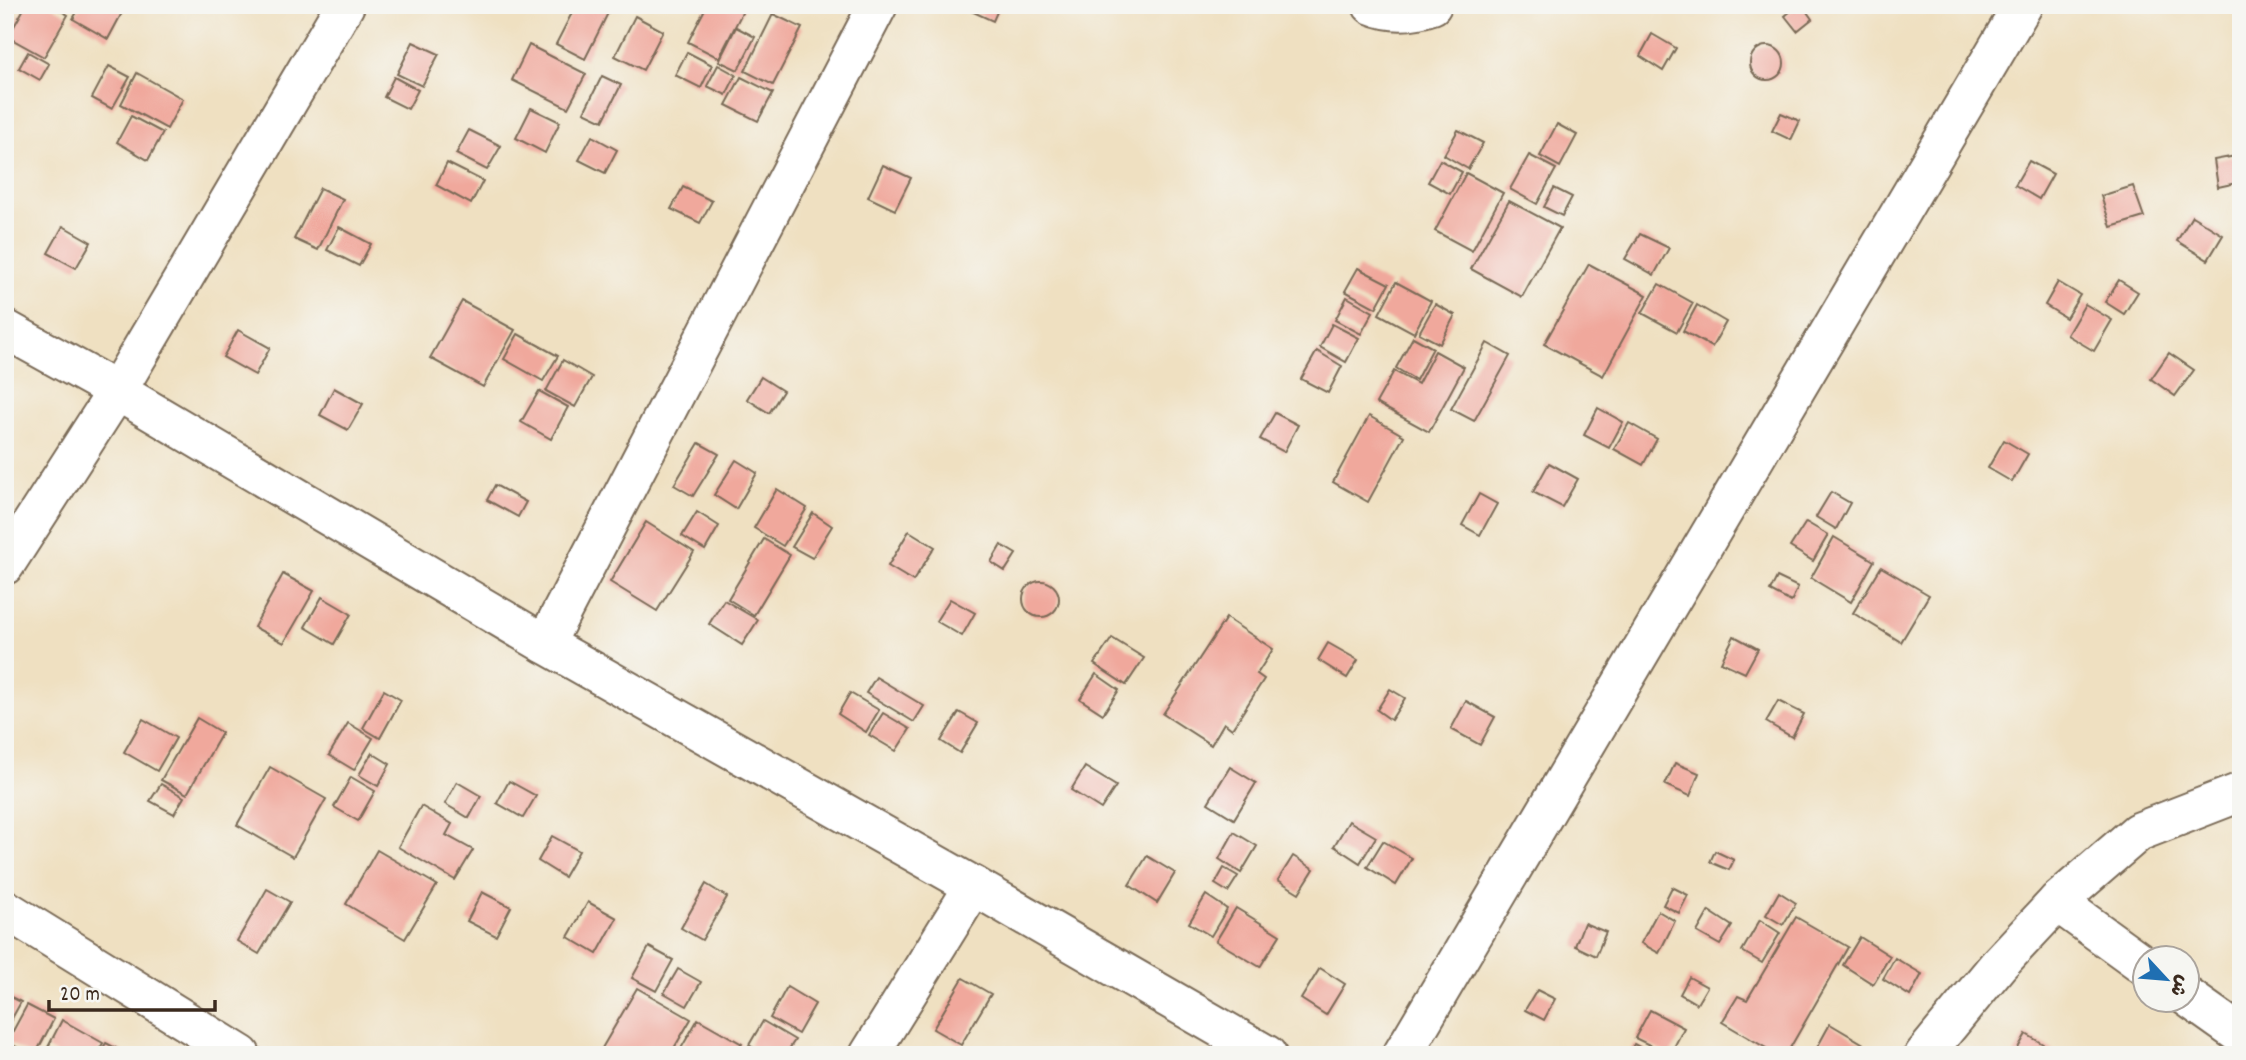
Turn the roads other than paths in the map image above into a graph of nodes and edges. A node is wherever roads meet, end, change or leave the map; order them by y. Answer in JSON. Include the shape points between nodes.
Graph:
{"nodes":[{"id":1,"x":345,"y":5,"type":"edge"},
{"id":2,"x":878,"y":5,"type":"edge"},
{"id":3,"x":1372,"y":5,"type":"edge"},
{"id":4,"x":1432,"y":5,"type":"edge"},
{"id":5,"x":2023,"y":5,"type":"edge"},
{"id":6,"x":5,"y":329,"type":"edge"},
{"id":7,"x":117,"y":391,"type":"junction"},
{"id":8,"x":5,"y":565,"type":"edge"},
{"id":9,"x":545,"y":643,"type":"junction"},
{"id":10,"x":2241,"y":792,"type":"edge"},
{"id":11,"x":974,"y":886,"type":"junction"},
{"id":12,"x":2057,"y":902,"type":"junction"},
{"id":13,"x":5,"y":909,"type":"edge"},
{"id":14,"x":2130,"y":955,"type":"edge"},
{"id":15,"x":2200,"y":1006,"type":"edge"},
{"id":16,"x":2241,"y":1035,"type":"edge"},
{"id":17,"x":241,"y":1055,"type":"edge"},
{"id":18,"x":869,"y":1055,"type":"edge"},
{"id":19,"x":1267,"y":1055,"type":"edge"},
{"id":20,"x":1402,"y":1055,"type":"edge"},
{"id":21,"x":1924,"y":1055,"type":"edge"}],
"edges":[{"from":1,"to":7,"type":"street"},
{"from":2,"to":9,"type":"street"},
{"from":3,"to":4,"type":"street","via":[[1395,11]]},
{"from":5,"to":20,"type":"street"},
{"from":6,"to":7,"type":"street"},
{"from":7,"to":8,"type":"street"},
{"from":7,"to":9,"type":"street"},
{"from":9,"to":11,"type":"street"},
{"from":10,"to":12,"type":"street","via":[[2138,832]]},
{"from":11,"to":18,"type":"street"},
{"from":11,"to":19,"type":"street"},
{"from":12,"to":14,"type":"street"},
{"from":12,"to":21,"type":"street"},
{"from":13,"to":17,"type":"street"},
{"from":15,"to":16,"type":"street"}]}
